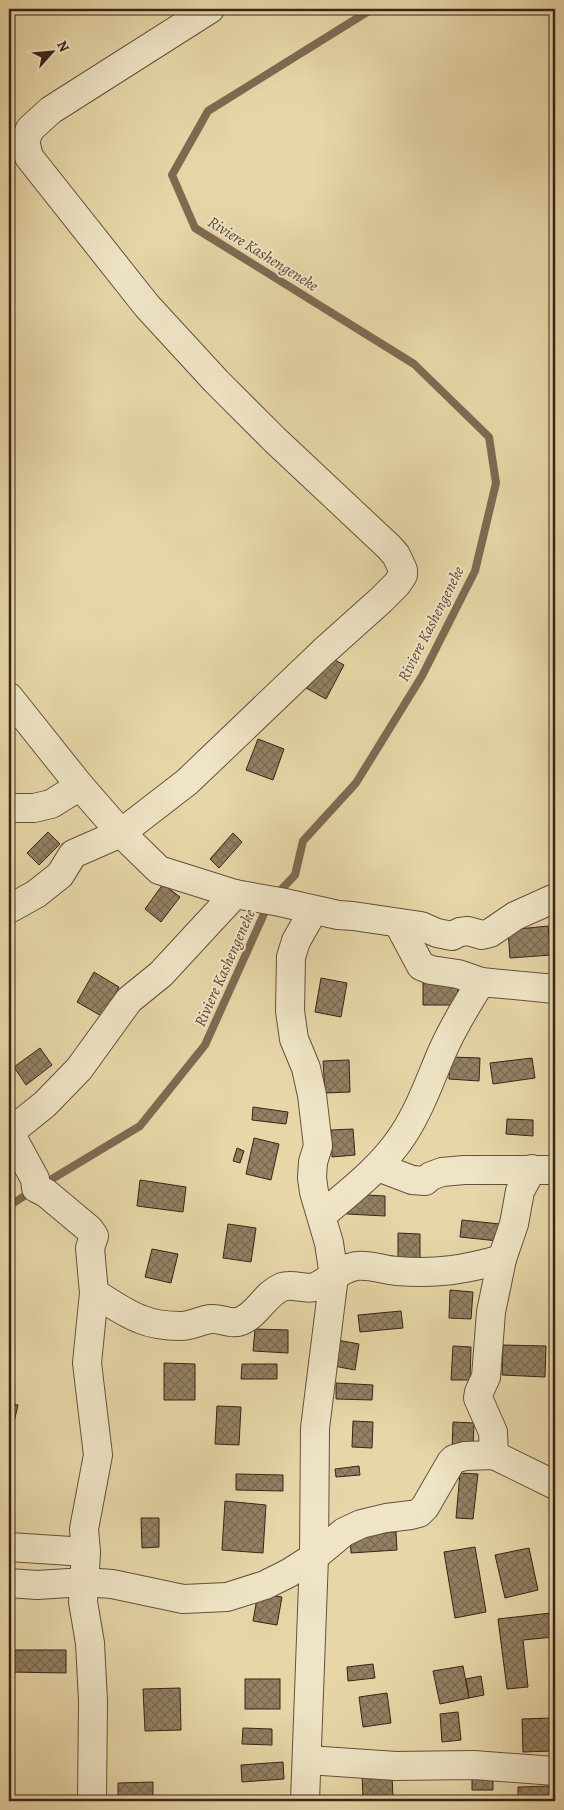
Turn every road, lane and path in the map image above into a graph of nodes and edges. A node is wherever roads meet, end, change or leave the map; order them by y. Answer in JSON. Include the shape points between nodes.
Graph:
{"nodes":[{"id":1,"x":210,"y":9,"type":"edge"},
{"id":2,"x":9,"y":697,"type":"edge"},
{"id":3,"x":80,"y":786,"type":"junction"},
{"id":4,"x":9,"y":808,"type":"edge"},
{"id":5,"x":121,"y":833,"type":"junction"},
{"id":6,"x":235,"y":894,"type":"junction"},
{"id":7,"x":555,"y":898,"type":"edge"},
{"id":8,"x":9,"y":909,"type":"edge"},
{"id":9,"x":314,"y":911,"type":"junction"},
{"id":10,"x":398,"y":924,"type":"junction"},
{"id":11,"x":481,"y":982,"type":"junction"},
{"id":12,"x":555,"y":988,"type":"edge"},
{"id":13,"x":9,"y":1133,"type":"edge"},
{"id":14,"x":378,"y":1167,"type":"junction"},
{"id":15,"x":544,"y":1170,"type":"edge"},
{"id":16,"x":322,"y":1215,"type":"junction"},
{"id":17,"x":502,"y":1259,"type":"junction"},
{"id":18,"x":334,"y":1276,"type":"junction"},
{"id":19,"x":94,"y":1293,"type":"junction"},
{"id":20,"x":494,"y":1455,"type":"junction"},
{"id":21,"x":555,"y":1485,"type":"edge"},
{"id":22,"x":9,"y":1547,"type":"edge"},
{"id":23,"x":86,"y":1552,"type":"junction"},
{"id":24,"x":314,"y":1557,"type":"junction"},
{"id":25,"x":85,"y":1582,"type":"junction"},
{"id":26,"x":9,"y":1583,"type":"edge"},
{"id":27,"x":308,"y":1760,"type":"junction"},
{"id":28,"x":555,"y":1771,"type":"edge"},
{"id":29,"x":92,"y":1801,"type":"edge"},
{"id":30,"x":305,"y":1801,"type":"edge"}],
"edges":[{"from":1,"to":5,"type":"street","via":[[51,110],[30,129],[25,141],[29,157],[147,306],[275,440],[389,547],[404,570],[397,584],[381,600],[187,782]]},
{"from":2,"to":3,"type":"street"},
{"from":3,"to":4,"type":"street","via":[[52,804]]},
{"from":3,"to":5,"type":"street"},
{"from":5,"to":6,"type":"street","via":[[158,870]]},
{"from":5,"to":8,"type":"street","via":[[73,854],[60,875]]},
{"from":6,"to":9,"type":"street"},
{"from":6,"to":13,"type":"street","via":[[161,974],[130,1000],[79,1070],[45,1104]]},
{"from":7,"to":10,"type":"street","via":[[482,935],[468,931],[452,936],[421,926]]},
{"from":9,"to":10,"type":"street"},
{"from":9,"to":16,"type":"street","via":[[296,941],[291,957],[290,1011],[294,1039],[306,1068],[312,1095],[318,1146],[312,1178]]},
{"from":10,"to":11,"type":"street","via":[[421,966]]},
{"from":11,"to":12,"type":"street"},
{"from":11,"to":14,"type":"street","via":[[442,1051],[415,1117]]},
{"from":13,"to":19,"type":"street","via":[[36,1188],[92,1232],[90,1258]]},
{"from":14,"to":15,"type":"street","via":[[412,1180],[425,1181],[442,1172]]},
{"from":14,"to":16,"type":"street"},
{"from":15,"to":17,"type":"street","via":[[520,1191],[514,1224]]},
{"from":16,"to":18,"type":"street"},
{"from":17,"to":18,"type":"street","via":[[474,1268],[436,1273],[356,1266]]},
{"from":17,"to":20,"type":"street","via":[[491,1312],[486,1377],[478,1398],[493,1432]]},
{"from":18,"to":19,"type":"street","via":[[309,1289],[295,1285],[283,1287],[242,1321],[211,1319],[183,1326],[140,1319]]},
{"from":18,"to":24,"type":"street","via":[[315,1428]]},
{"from":19,"to":23,"type":"street","via":[[87,1363],[98,1455],[84,1529]]},
{"from":20,"to":21,"type":"street"},
{"from":20,"to":24,"type":"street","via":[[454,1459],[419,1512],[361,1524],[344,1532]]},
{"from":22,"to":23,"type":"street"},
{"from":23,"to":25,"type":"street"},
{"from":24,"to":25,"type":"street","via":[[265,1585],[212,1599],[183,1599],[112,1584]]},
{"from":24,"to":27,"type":"street"},
{"from":25,"to":26,"type":"street"},
{"from":25,"to":29,"type":"street","via":[[83,1602],[90,1643],[93,1701]]},
{"from":27,"to":28,"type":"street"},
{"from":27,"to":30,"type":"street"}]}
